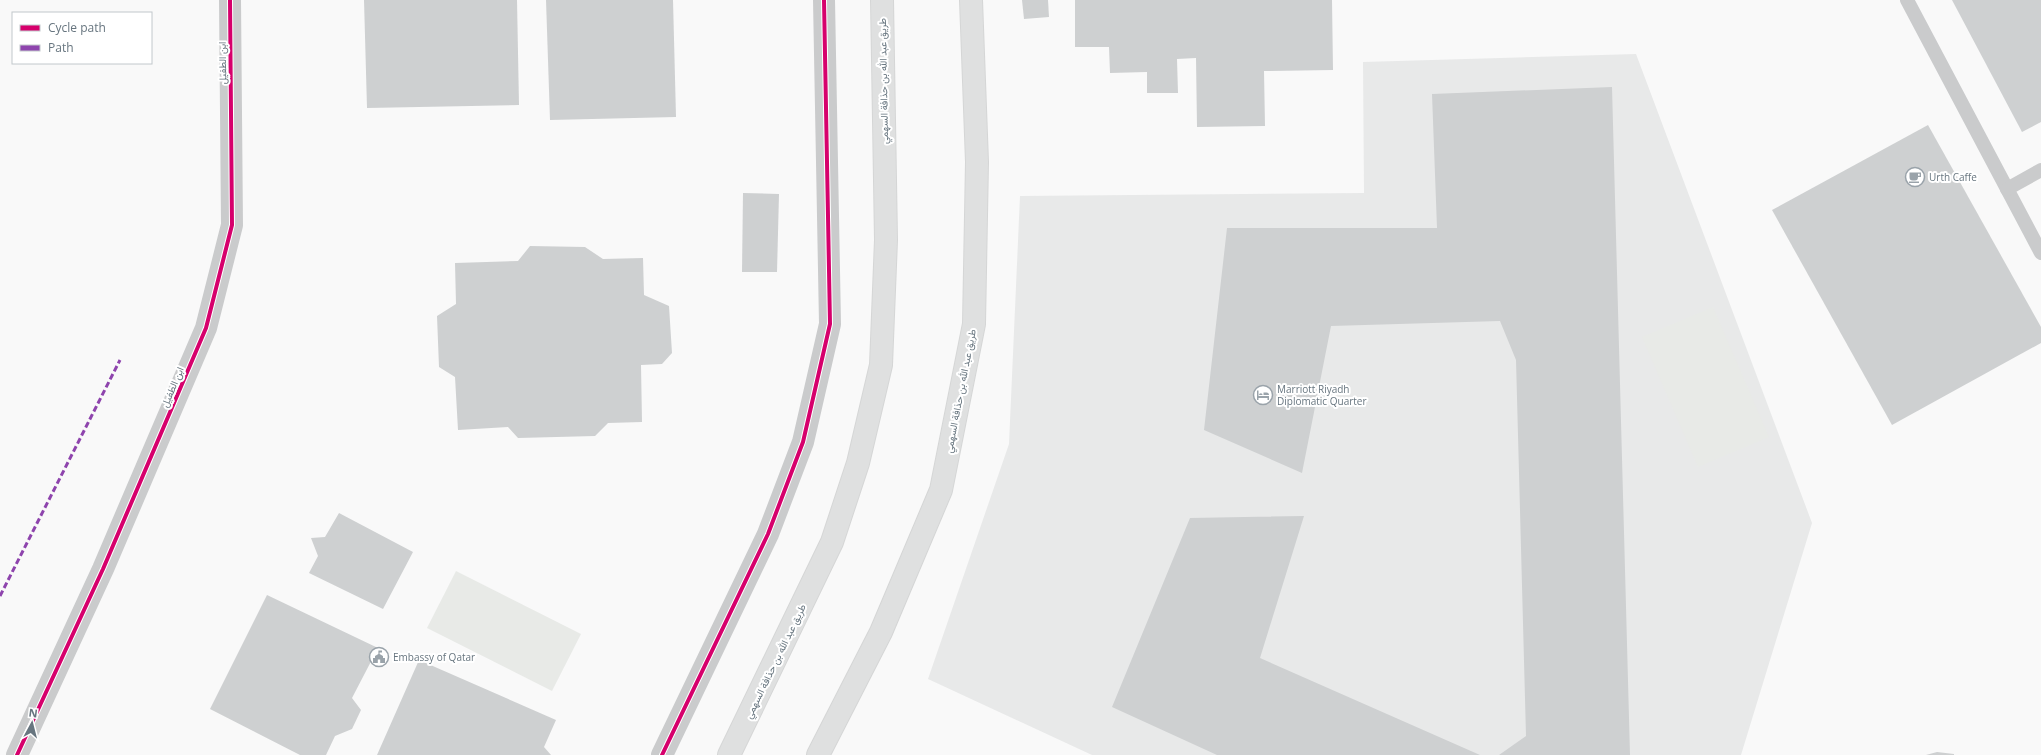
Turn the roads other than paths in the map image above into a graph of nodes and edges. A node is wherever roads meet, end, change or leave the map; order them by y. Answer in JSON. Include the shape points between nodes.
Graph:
{"nodes":[{"id":1,"x":230,"y":0,"type":"edge"},
{"id":2,"x":824,"y":0,"type":"edge"},
{"id":3,"x":882,"y":0,"type":"edge"},
{"id":4,"x":971,"y":0,"type":"edge"},
{"id":5,"x":1907,"y":0,"type":"edge"},
{"id":6,"x":2041,"y":170,"type":"edge"},
{"id":7,"x":2007,"y":189,"type":"junction"},
{"id":8,"x":2041,"y":253,"type":"edge"},
{"id":9,"x":17,"y":755,"type":"edge"},
{"id":10,"x":662,"y":755,"type":"edge"},
{"id":11,"x":729,"y":755,"type":"edge"},
{"id":12,"x":818,"y":755,"type":"edge"}],
"edges":[{"from":1,"to":9,"type":"street","name":"ابن الطفيل","via":[[232,225],[206,328],[103,568]]},
{"from":2,"to":10,"type":"street","via":[[830,324],[803,442],[768,534]]},
{"from":3,"to":11,"type":"street","name":"طريق عبد الله بن حذافة السهمي","via":[[886,240],[881,365],[858,463],[832,542]]},
{"from":4,"to":12,"type":"street","name":"طريق عبد الله بن حذافة السهمي","via":[[977,162],[974,324],[941,490],[881,632]]},
{"from":5,"to":7,"type":"lane"},
{"from":6,"to":7,"type":"lane"},
{"from":7,"to":8,"type":"lane"}]}
